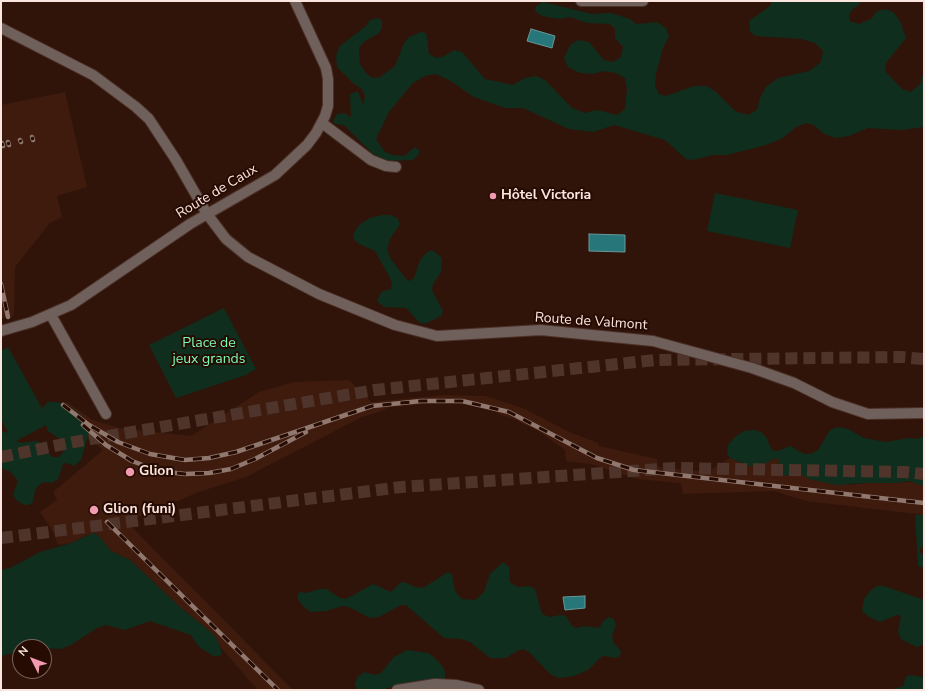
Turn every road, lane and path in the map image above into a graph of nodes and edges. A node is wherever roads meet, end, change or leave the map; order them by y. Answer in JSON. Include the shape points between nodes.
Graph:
{"nodes":[{"id":1,"x":295,"y":1,"type":"edge"},
{"id":2,"x":581,"y":1,"type":"edge"},
{"id":3,"x":643,"y":1,"type":"edge"},
{"id":4,"x":1,"y":28,"type":"edge"},
{"id":5,"x":322,"y":123,"type":"junction"},
{"id":6,"x":396,"y":167,"type":"dead end"},
{"id":7,"x":207,"y":214,"type":"junction"},
{"id":8,"x":51,"y":315,"type":"junction"},
{"id":9,"x":1,"y":331,"type":"edge"},
{"id":10,"x":924,"y":413,"type":"edge"},
{"id":11,"x":106,"y":414,"type":"dead end"},
{"id":12,"x":397,"y":690,"type":"edge"},
{"id":13,"x":479,"y":690,"type":"edge"}],
"edges":[{"from":1,"to":5,"type":"street","name":"Route de Caux","via":[[326,68],[328,106]]},
{"from":2,"to":3,"type":"street"},
{"from":4,"to":7,"type":"street","name":"Route de Valmont","via":[[93,75],[149,119]]},
{"from":5,"to":6,"type":"street","via":[[371,160]]},
{"from":5,"to":7,"type":"street","name":"Route de Caux","via":[[307,145],[286,165],[255,187]]},
{"from":7,"to":8,"type":"street","name":"Route de Caux","via":[[71,305]]},
{"from":7,"to":10,"type":"street","name":"Route de Valmont","via":[[226,239],[248,257],[319,294],[395,325],[437,336],[541,330],[653,341],[752,368],[794,383],[832,402],[868,414]]},
{"from":8,"to":9,"type":"street","name":"Route de Caux"},
{"from":8,"to":11,"type":"street"},
{"from":12,"to":13,"type":"street","via":[[435,684]]}]}
